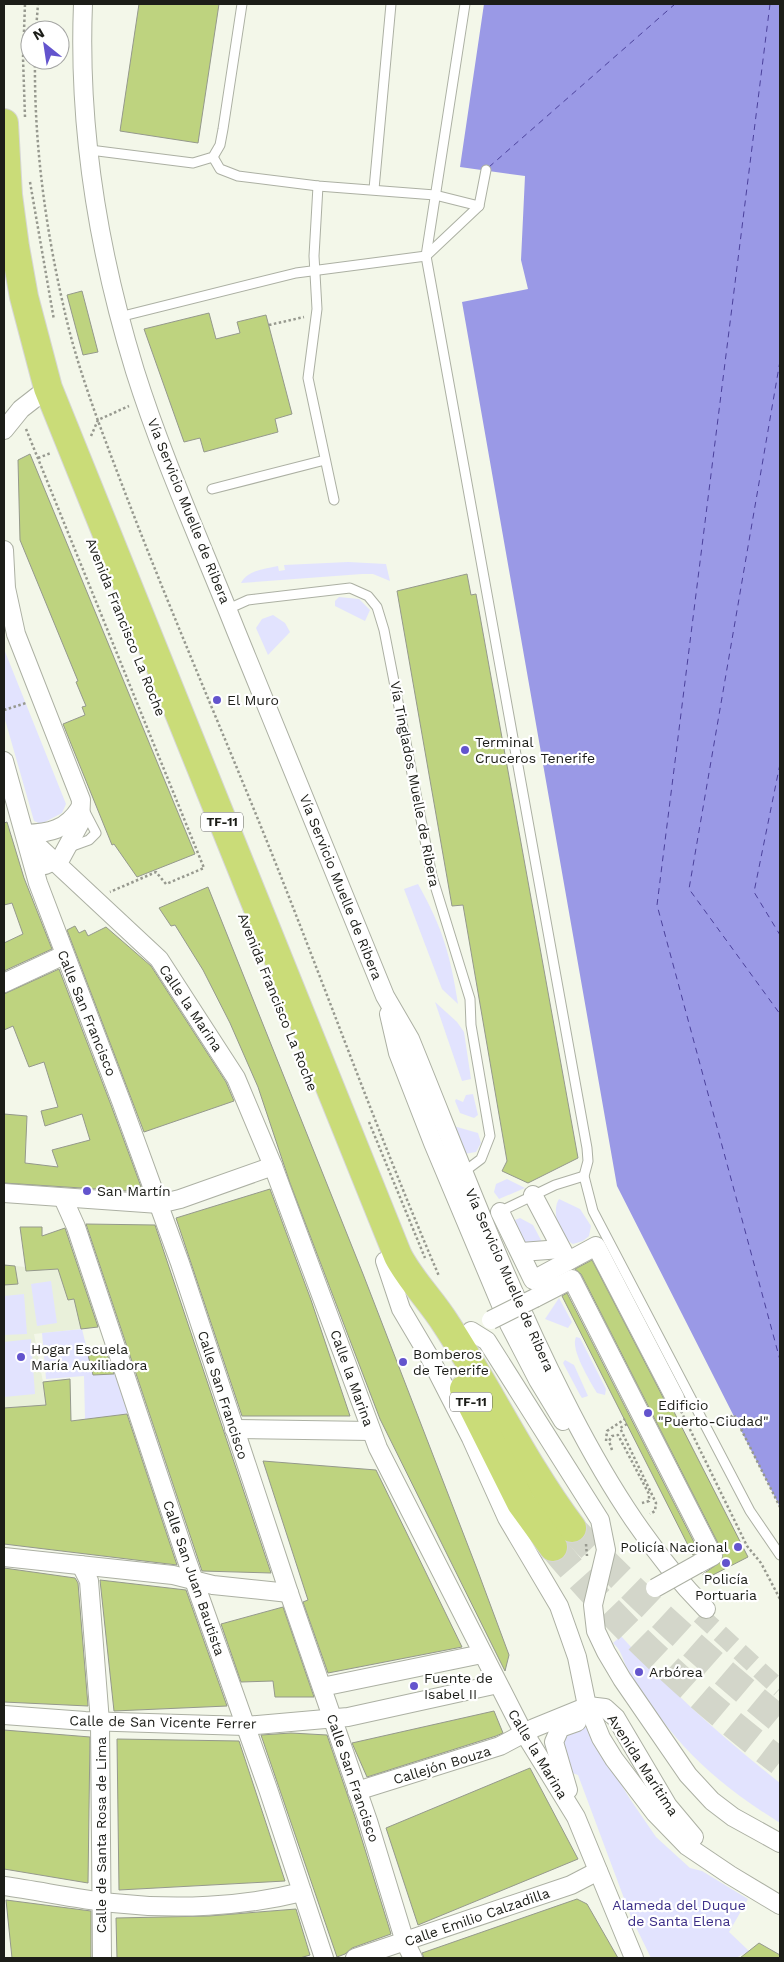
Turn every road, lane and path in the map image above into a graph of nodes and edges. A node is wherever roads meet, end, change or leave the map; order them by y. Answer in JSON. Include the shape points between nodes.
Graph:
{"nodes":[{"id":1,"x":25,"y":4,"type":"edge"},
{"id":2,"x":38,"y":4,"type":"edge"},
{"id":3,"x":84,"y":4,"type":"edge"},
{"id":4,"x":242,"y":4,"type":"edge"},
{"id":5,"x":391,"y":4,"type":"edge"},
{"id":6,"x":465,"y":4,"type":"edge"},
{"id":7,"x":37,"y":20,"type":"edge"},
{"id":8,"x":36,"y":70,"type":"edge"},
{"id":9,"x":14,"y":122,"type":"edge"},
{"id":10,"x":90,"y":150,"type":"junction"},
{"id":11,"x":213,"y":157,"type":"junction"},
{"id":12,"x":486,"y":170,"type":"dead end"},
{"id":13,"x":30,"y":177,"type":"dead end"},
{"id":14,"x":318,"y":186,"type":"junction"},
{"id":15,"x":374,"y":189,"type":"junction"},
{"id":16,"x":435,"y":195,"type":"junction"},
{"id":17,"x":479,"y":206,"type":"junction"},
{"id":18,"x":426,"y":256,"type":"junction"},
{"id":19,"x":315,"y":270,"type":"junction"},
{"id":20,"x":4,"y":282,"type":"edge"},
{"id":21,"x":316,"y":314,"type":"junction"},
{"id":22,"x":119,"y":317,"type":"junction"},
{"id":23,"x":55,"y":325,"type":"dead end"},
{"id":24,"x":269,"y":325,"type":"dead end"},
{"id":25,"x":41,"y":393,"type":"junction"},
{"id":26,"x":145,"y":400,"type":"junction"},
{"id":27,"x":98,"y":420,"type":"junction"},
{"id":28,"x":24,"y":425,"type":"dead end"},
{"id":29,"x":88,"y":429,"type":"dead end"},
{"id":30,"x":4,"y":430,"type":"edge"},
{"id":31,"x":91,"y":436,"type":"junction"},
{"id":32,"x":94,"y":445,"type":"dead end"},
{"id":33,"x":325,"y":460,"type":"junction"},
{"id":34,"x":212,"y":489,"type":"dead end"},
{"id":35,"x":334,"y":500,"type":"dead end"},
{"id":36,"x":4,"y":550,"type":"edge"},
{"id":37,"x":228,"y":609,"type":"junction"},
{"id":38,"x":29,"y":702,"type":"dead end"},
{"id":39,"x":4,"y":710,"type":"edge"},
{"id":40,"x":4,"y":761,"type":"edge"},
{"id":41,"x":82,"y":806,"type":"junction"},
{"id":42,"x":106,"y":830,"type":"dead end"},
{"id":43,"x":96,"y":833,"type":"junction"},
{"id":44,"x":25,"y":834,"type":"junction"},
{"id":45,"x":67,"y":848,"type":"junction"},
{"id":46,"x":54,"y":861,"type":"junction"},
{"id":47,"x":33,"y":870,"type":"junction"},
{"id":48,"x":94,"y":899,"type":"junction"},
{"id":49,"x":64,"y":956,"type":"junction"},
{"id":50,"x":4,"y":983,"type":"edge"},
{"id":51,"x":367,"y":1119,"type":"dead end"},
{"id":52,"x":273,"y":1166,"type":"junction"},
{"id":53,"x":584,"y":1176,"type":"junction"},
{"id":54,"x":456,"y":1177,"type":"junction"},
{"id":55,"x":4,"y":1194,"type":"edge"},
{"id":56,"x":533,"y":1195,"type":"junction"},
{"id":57,"x":63,"y":1198,"type":"junction"},
{"id":58,"x":159,"y":1204,"type":"junction"},
{"id":59,"x":500,"y":1212,"type":"junction"},
{"id":60,"x":475,"y":1224,"type":"junction"},
{"id":61,"x":521,"y":1252,"type":"junction"},
{"id":62,"x":564,"y":1255,"type":"junction"},
{"id":63,"x":391,"y":1258,"type":"junction"},
{"id":64,"x":426,"y":1259,"type":"dead end"},
{"id":65,"x":442,"y":1283,"type":"dead end"},
{"id":66,"x":675,"y":1398,"type":"joint"},
{"id":67,"x":639,"y":1411,"type":"junction"},
{"id":68,"x":627,"y":1424,"type":"dead end"},
{"id":69,"x":234,"y":1429,"type":"junction"},
{"id":70,"x":707,"y":1429,"type":"junction"},
{"id":71,"x":371,"y":1431,"type":"junction"},
{"id":72,"x":780,"y":1507,"type":"edge"},
{"id":73,"x":643,"y":1508,"type":"dead end"},
{"id":74,"x":646,"y":1513,"type":"dead end"},
{"id":75,"x":572,"y":1528,"type":"tunnel mouth"},
{"id":76,"x":553,"y":1547,"type":"tunnel mouth"},
{"id":77,"x":780,"y":1555,"type":"edge"},
{"id":78,"x":4,"y":1557,"type":"edge"},
{"id":79,"x":81,"y":1565,"type":"junction"},
{"id":80,"x":194,"y":1579,"type":"junction"},
{"id":81,"x":655,"y":1588,"type":"dead end"},
{"id":82,"x":289,"y":1594,"type":"junction"},
{"id":83,"x":780,"y":1600,"type":"edge"},
{"id":84,"x":482,"y":1654,"type":"junction"},
{"id":85,"x":498,"y":1684,"type":"junction"},
{"id":86,"x":322,"y":1687,"type":"junction"},
{"id":87,"x":588,"y":1706,"type":"junction"},
{"id":88,"x":4,"y":1716,"type":"edge"},
{"id":89,"x":332,"y":1718,"type":"junction"},
{"id":90,"x":100,"y":1722,"type":"junction"},
{"id":91,"x":245,"y":1726,"type":"junction"},
{"id":92,"x":524,"y":1734,"type":"junction"},
{"id":93,"x":601,"y":1738,"type":"junction"},
{"id":94,"x":357,"y":1791,"type":"junction"},
{"id":95,"x":576,"y":1817,"type":"junction"},
{"id":96,"x":780,"y":1844,"type":"edge"},
{"id":97,"x":598,"y":1871,"type":"junction"},
{"id":98,"x":4,"y":1886,"type":"edge"},
{"id":99,"x":780,"y":1891,"type":"edge"},
{"id":100,"x":302,"y":1892,"type":"junction"},
{"id":101,"x":102,"y":1902,"type":"junction"},
{"id":102,"x":780,"y":1904,"type":"edge"},
{"id":103,"x":405,"y":1942,"type":"junction"},
{"id":104,"x":102,"y":1958,"type":"edge"},
{"id":105,"x":324,"y":1958,"type":"edge"},
{"id":106,"x":355,"y":1958,"type":"edge"},
{"id":107,"x":413,"y":1958,"type":"edge"},
{"id":108,"x":634,"y":1958,"type":"edge"}],
"edges":[{"from":1,"to":9,"type":"path","via":[[23,58]]},
{"from":2,"to":7,"type":"path"},
{"from":3,"to":10,"type":"street","name":"Vía Servicio Muelle de Ribera","via":[[84,74]]},
{"from":4,"to":11,"type":"lane","via":[[223,130]]},
{"from":5,"to":15,"type":"lane"},
{"from":6,"to":16,"type":"lane"},
{"from":8,"to":27,"type":"path","via":[[42,180],[52,250],[82,377]]},
{"from":9,"to":25,"type":"main road","name":"Avenida Francisco La Roche","number":"TF-11","via":[[8,196]]},
{"from":10,"to":11,"type":"lane","via":[[193,163]]},
{"from":10,"to":22,"type":"street","name":"Vía Servicio Muelle de Ribera","via":[[96,206]]},
{"from":11,"to":14,"type":"lane","via":[[220,169],[227,173]]},
{"from":12,"to":17,"type":"lane"},
{"from":13,"to":23,"type":"path"},
{"from":14,"to":15,"type":"lane"},
{"from":14,"to":19,"type":"lane"},
{"from":15,"to":16,"type":"lane"},
{"from":16,"to":17,"type":"lane"},
{"from":16,"to":18,"type":"lane"},
{"from":17,"to":18,"type":"lane"},
{"from":18,"to":19,"type":"lane"},
{"from":18,"to":53,"type":"lane","via":[[587,1148]]},
{"from":19,"to":21,"type":"lane"},
{"from":19,"to":22,"type":"lane"},
{"from":20,"to":25,"type":"main road","name":"Avenida Francisco La Roche","number":"TF-11","via":[[11,319]]},
{"from":21,"to":24,"type":"path"},
{"from":21,"to":33,"type":"lane","via":[[308,378]]},
{"from":22,"to":26,"type":"street","name":"Vía Servicio Muelle de Ribera"},
{"from":25,"to":30,"type":"street"},
{"from":25,"to":63,"type":"main road","name":"Avenida Francisco La Roche","number":"TF-11","via":[[280,1010]]},
{"from":26,"to":27,"type":"path"},
{"from":26,"to":37,"type":"street","name":"Vía Servicio Muelle de Ribera"},
{"from":27,"to":31,"type":"path"},
{"from":27,"to":65,"type":"path","via":[[143,542],[314,957],[358,1076]]},
{"from":28,"to":48,"type":"path","via":[[204,868],[166,884],[156,872]]},
{"from":29,"to":31,"type":"path"},
{"from":31,"to":32,"type":"path"},
{"from":33,"to":34,"type":"lane"},
{"from":33,"to":35,"type":"lane"},
{"from":36,"to":41,"type":"street","via":[[7,595],[16,634]]},
{"from":37,"to":54,"type":"street","name":"Vía Servicio Muelle de Ribera","via":[[386,996],[398,1053]]},
{"from":37,"to":54,"type":"lane","name":"Vía Tinglados Muelle de Ribera","via":[[248,600],[350,588],[368,596],[377,607],[432,876],[470,999],[471,1025],[490,1136],[482,1159]]},
{"from":38,"to":39,"type":"path"},
{"from":40,"to":44,"type":"street","name":"Calle San Francisco"},
{"from":41,"to":43,"type":"lane"},
{"from":41,"to":44,"type":"street","via":[[66,825],[46,832]]},
{"from":41,"to":45,"type":"street","via":[[80,823]]},
{"from":42,"to":43,"type":"lane"},
{"from":43,"to":45,"type":"lane","via":[[89,840]]},
{"from":44,"to":46,"type":"street","name":"Calle la Marina"},
{"from":44,"to":47,"type":"street","name":"Calle San Francisco"},
{"from":45,"to":46,"type":"street","via":[[62,858]]},
{"from":46,"to":47,"type":"street"},
{"from":46,"to":48,"type":"street","name":"Calle la Marina"},
{"from":47,"to":49,"type":"street","name":"Calle San Francisco"},
{"from":48,"to":52,"type":"street","name":"Calle la Marina","via":[[167,969],[236,1078]]},
{"from":49,"to":50,"type":"street"},
{"from":49,"to":58,"type":"street","name":"Calle San Francisco"},
{"from":51,"to":64,"type":"path"},
{"from":52,"to":58,"type":"street"},
{"from":52,"to":71,"type":"street","name":"Calle la Marina"},
{"from":53,"to":56,"type":"lane"},
{"from":53,"to":70,"type":"lane","via":[[593,1211]]},
{"from":54,"to":60,"type":"street","name":"Vía Servicio Muelle de Ribera"},
{"from":55,"to":57,"type":"street"},
{"from":56,"to":59,"type":"lane"},
{"from":56,"to":62,"type":"street"},
{"from":57,"to":58,"type":"street"},
{"from":57,"to":80,"type":"street","name":"Calle San Juan Bautista","via":[[76,1227]]},
{"from":58,"to":69,"type":"street","name":"Calle San Francisco"},
{"from":59,"to":60,"type":"lane"},
{"from":59,"to":61,"type":"street"},
{"from":60,"to":60,"type":"street","name":"Vía Servicio Muelle de Ribera","via":[[589,1446],[644,1535],[700,1607],[672,1585],[624,1521],[538,1380],[509,1324]]},
{"from":61,"to":62,"type":"street"},
{"from":61,"to":62,"type":"street","via":[[533,1280]]},
{"from":62,"to":66,"type":"street","via":[[596,1246]]},
{"from":63,"to":75,"type":"main road","number":"TF-11","via":[[412,1279],[446,1324],[544,1491]]},
{"from":63,"to":76,"type":"main road","number":"TF-11","via":[[401,1288],[444,1349],[521,1503]]},
{"from":63,"to":87,"type":"street","name":"Avenida Francisco La Roche","via":[[401,1309],[472,1438],[507,1518],[559,1606],[577,1657]]},
{"from":66,"to":83,"type":"path","via":[[747,1546],[761,1563]]},
{"from":67,"to":73,"type":"path","via":[[607,1431],[606,1443],[613,1456],[609,1441],[618,1434],[649,1494],[649,1501],[643,1504],[638,1500]]},
{"from":67,"to":81,"type":"street","bridge":true,"via":[[712,1556]]},
{"from":67,"to":96,"type":"street","bridge":true,"via":[[572,1279],[468,1332],[487,1341],[600,1520],[606,1550],[593,1605],[596,1631],[622,1679],[688,1775],[712,1801]]},
{"from":68,"to":74,"type":"path","via":[[620,1428],[656,1503],[655,1512]]},
{"from":69,"to":71,"type":"street"},
{"from":69,"to":82,"type":"street","name":"Calle San Francisco"},
{"from":70,"to":72,"type":"path","via":[[734,1415]]},
{"from":70,"to":77,"type":"lane","via":[[750,1511]]},
{"from":71,"to":84,"type":"street","name":"Calle la Marina"},
{"from":78,"to":79,"type":"street"},
{"from":79,"to":80,"type":"street"},
{"from":79,"to":90,"type":"street","name":"Calle de Santa Rosa de Lima","via":[[89,1581]]},
{"from":80,"to":82,"type":"street","via":[[213,1585]]},
{"from":80,"to":91,"type":"street","name":"Calle San Juan Bautista"},
{"from":82,"to":86,"type":"street","name":"Calle San Francisco"},
{"from":84,"to":85,"type":"street","name":"Calle la Marina"},
{"from":84,"to":86,"type":"street"},
{"from":85,"to":89,"type":"street","name":"Calle de San Vicente Ferrer"},
{"from":85,"to":92,"type":"street","name":"Calle la Marina"},
{"from":86,"to":89,"type":"street","name":"Calle San Francisco"},
{"from":87,"to":92,"type":"street","name":"Callejón Bouza"},
{"from":87,"to":93,"type":"street","name":"Avenida Marítima"},
{"from":87,"to":99,"type":"street","name":"Avenida Marítima","via":[[605,1708],[616,1718],[668,1806],[697,1840]]},
{"from":88,"to":90,"type":"street","name":"Calle de San Vicente Ferrer"},
{"from":89,"to":91,"type":"street","name":"Calle de San Vicente Ferrer"},
{"from":89,"to":94,"type":"street","name":"Calle San Francisco"},
{"from":90,"to":91,"type":"street","name":"Calle de San Vicente Ferrer"},
{"from":90,"to":101,"type":"street","name":"Calle de Santa Rosa de Lima"},
{"from":91,"to":100,"type":"street","name":"Calle San Juan Bautista"},
{"from":92,"to":94,"type":"street","name":"Callejón Bouza","via":[[500,1746]]},
{"from":92,"to":95,"type":"street","name":"Calle la Marina"},
{"from":93,"to":95,"type":"street","via":[[585,1721],[566,1725],[556,1732],[556,1753]]},
{"from":93,"to":102,"type":"street","name":"Avenida Marítima","via":[[635,1787],[687,1846]]},
{"from":94,"to":103,"type":"street","name":"Calle San Francisco"},
{"from":95,"to":97,"type":"street","name":"Calle la Marina"},
{"from":97,"to":103,"type":"street","name":"Calle Emilio Calzadilla","via":[[576,1883]]},
{"from":97,"to":108,"type":"street","name":"Calle la Marina"},
{"from":98,"to":101,"type":"street"},
{"from":100,"to":101,"type":"street","via":[[203,1905]]},
{"from":100,"to":105,"type":"street","name":"Calle San Juan Bautista"},
{"from":101,"to":104,"type":"street","name":"Calle de Santa Rosa de Lima"},
{"from":103,"to":106,"type":"street","name":"Calle Emilio Calzadilla"},
{"from":103,"to":107,"type":"street","name":"Calle San Francisco"}]}
